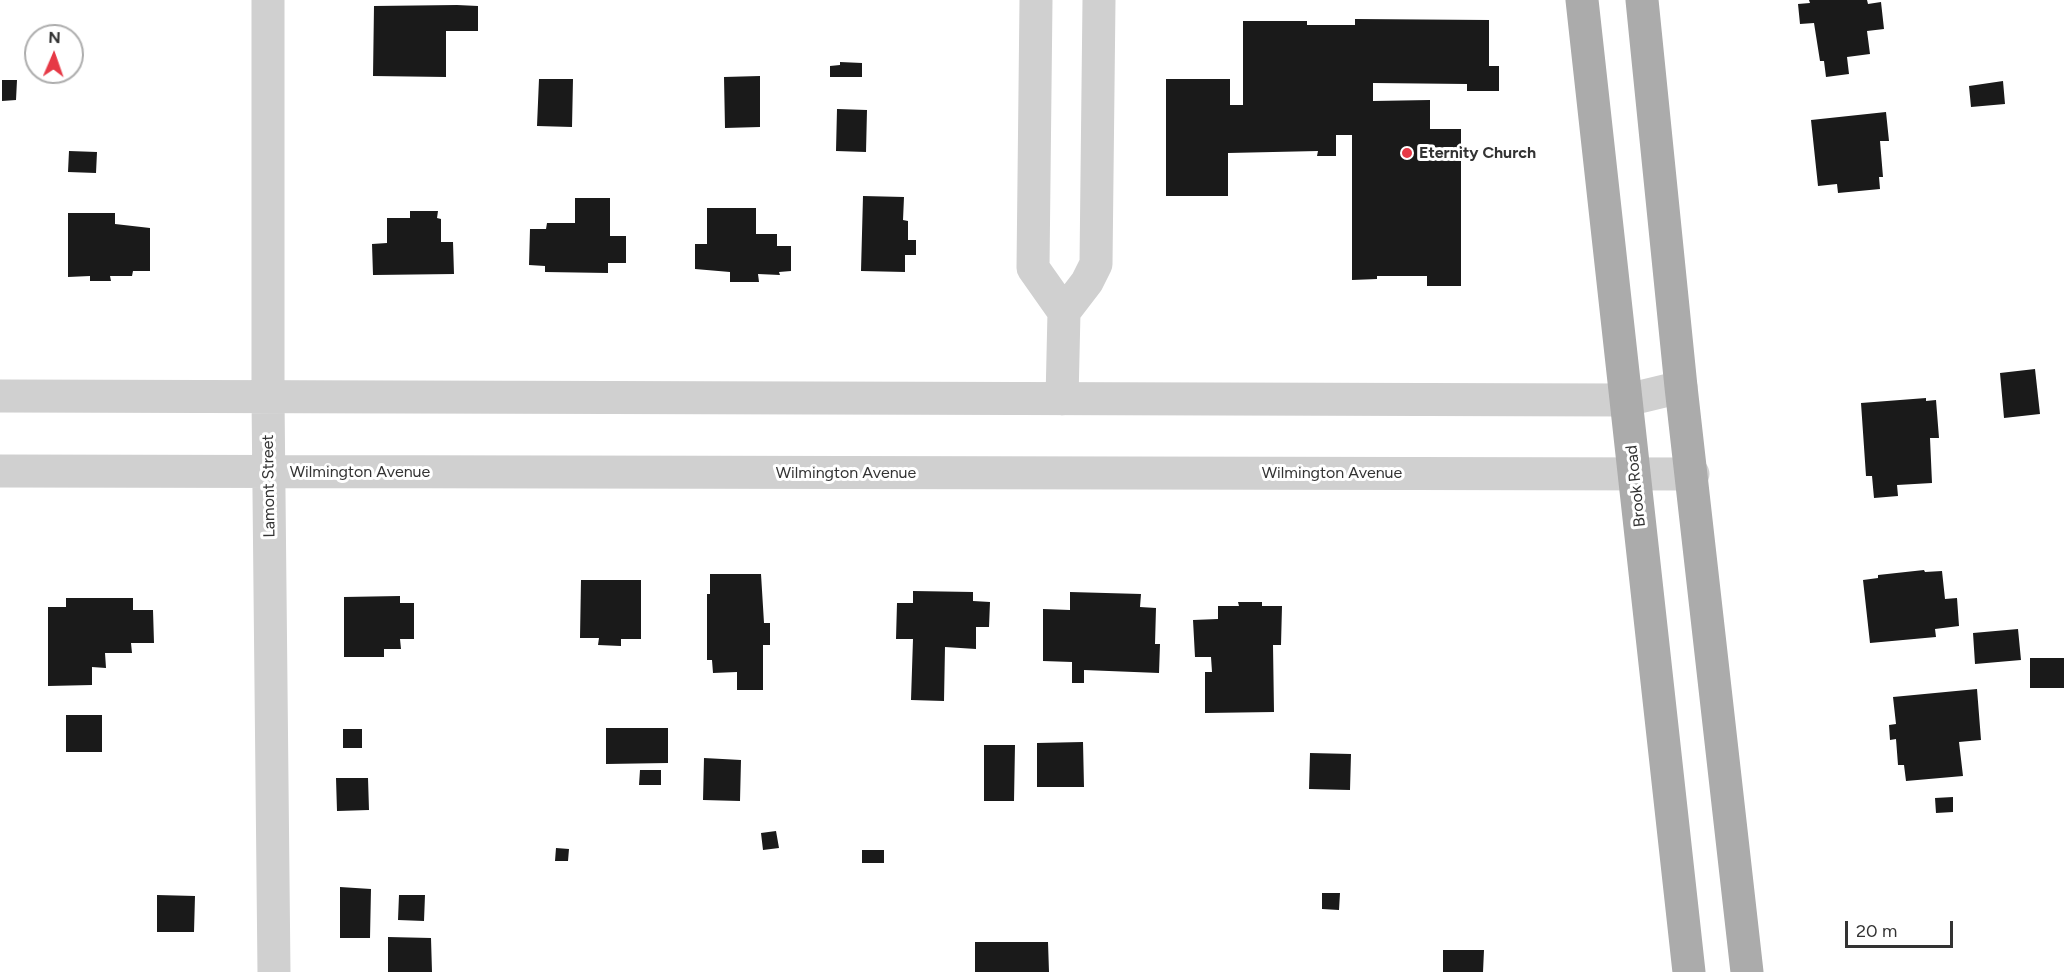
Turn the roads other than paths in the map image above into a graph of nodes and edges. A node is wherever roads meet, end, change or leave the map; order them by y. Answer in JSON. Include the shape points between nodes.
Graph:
{"nodes":[{"id":1,"x":268,"y":0,"type":"edge"},
{"id":2,"x":1036,"y":0,"type":"edge"},
{"id":3,"x":1099,"y":0,"type":"edge"},
{"id":4,"x":1582,"y":0,"type":"edge"},
{"id":5,"x":1642,"y":0,"type":"edge"},
{"id":6,"x":1064,"y":312,"type":"junction"},
{"id":7,"x":1681,"y":387,"type":"junction"},
{"id":8,"x":0,"y":396,"type":"edge"},
{"id":9,"x":268,"y":398,"type":"junction"},
{"id":10,"x":1062,"y":399,"type":"junction"},
{"id":11,"x":1627,"y":400,"type":"junction"},
{"id":12,"x":0,"y":471,"type":"edge"},
{"id":13,"x":269,"y":472,"type":"junction"},
{"id":14,"x":1635,"y":474,"type":"junction"},
{"id":15,"x":1693,"y":474,"type":"junction"},
{"id":16,"x":273,"y":972,"type":"edge"},
{"id":17,"x":1689,"y":972,"type":"edge"},
{"id":18,"x":1747,"y":972,"type":"edge"}],
"edges":[{"from":1,"to":9,"type":"street","name":"Lamont Street"},
{"from":2,"to":6,"type":"street","via":[[1033,268]]},
{"from":3,"to":6,"type":"street","via":[[1096,264]]},
{"from":4,"to":11,"type":"main road","name":"Brook Road"},
{"from":5,"to":7,"type":"main road"},
{"from":6,"to":10,"type":"street"},
{"from":7,"to":11,"type":"street"},
{"from":7,"to":15,"type":"main road"},
{"from":8,"to":9,"type":"street"},
{"from":9,"to":10,"type":"street"},
{"from":9,"to":13,"type":"street","name":"Lamont Street"},
{"from":10,"to":11,"type":"street"},
{"from":11,"to":14,"type":"main road","name":"Brook Road"},
{"from":12,"to":13,"type":"street","name":"Wilmington Avenue"},
{"from":13,"to":14,"type":"street","name":"Wilmington Avenue"},
{"from":13,"to":16,"type":"street","name":"Lamont Street"},
{"from":14,"to":15,"type":"street","name":"Wilmington Avenue"},
{"from":14,"to":17,"type":"main road","name":"Brook Road"},
{"from":15,"to":18,"type":"main road"}]}
